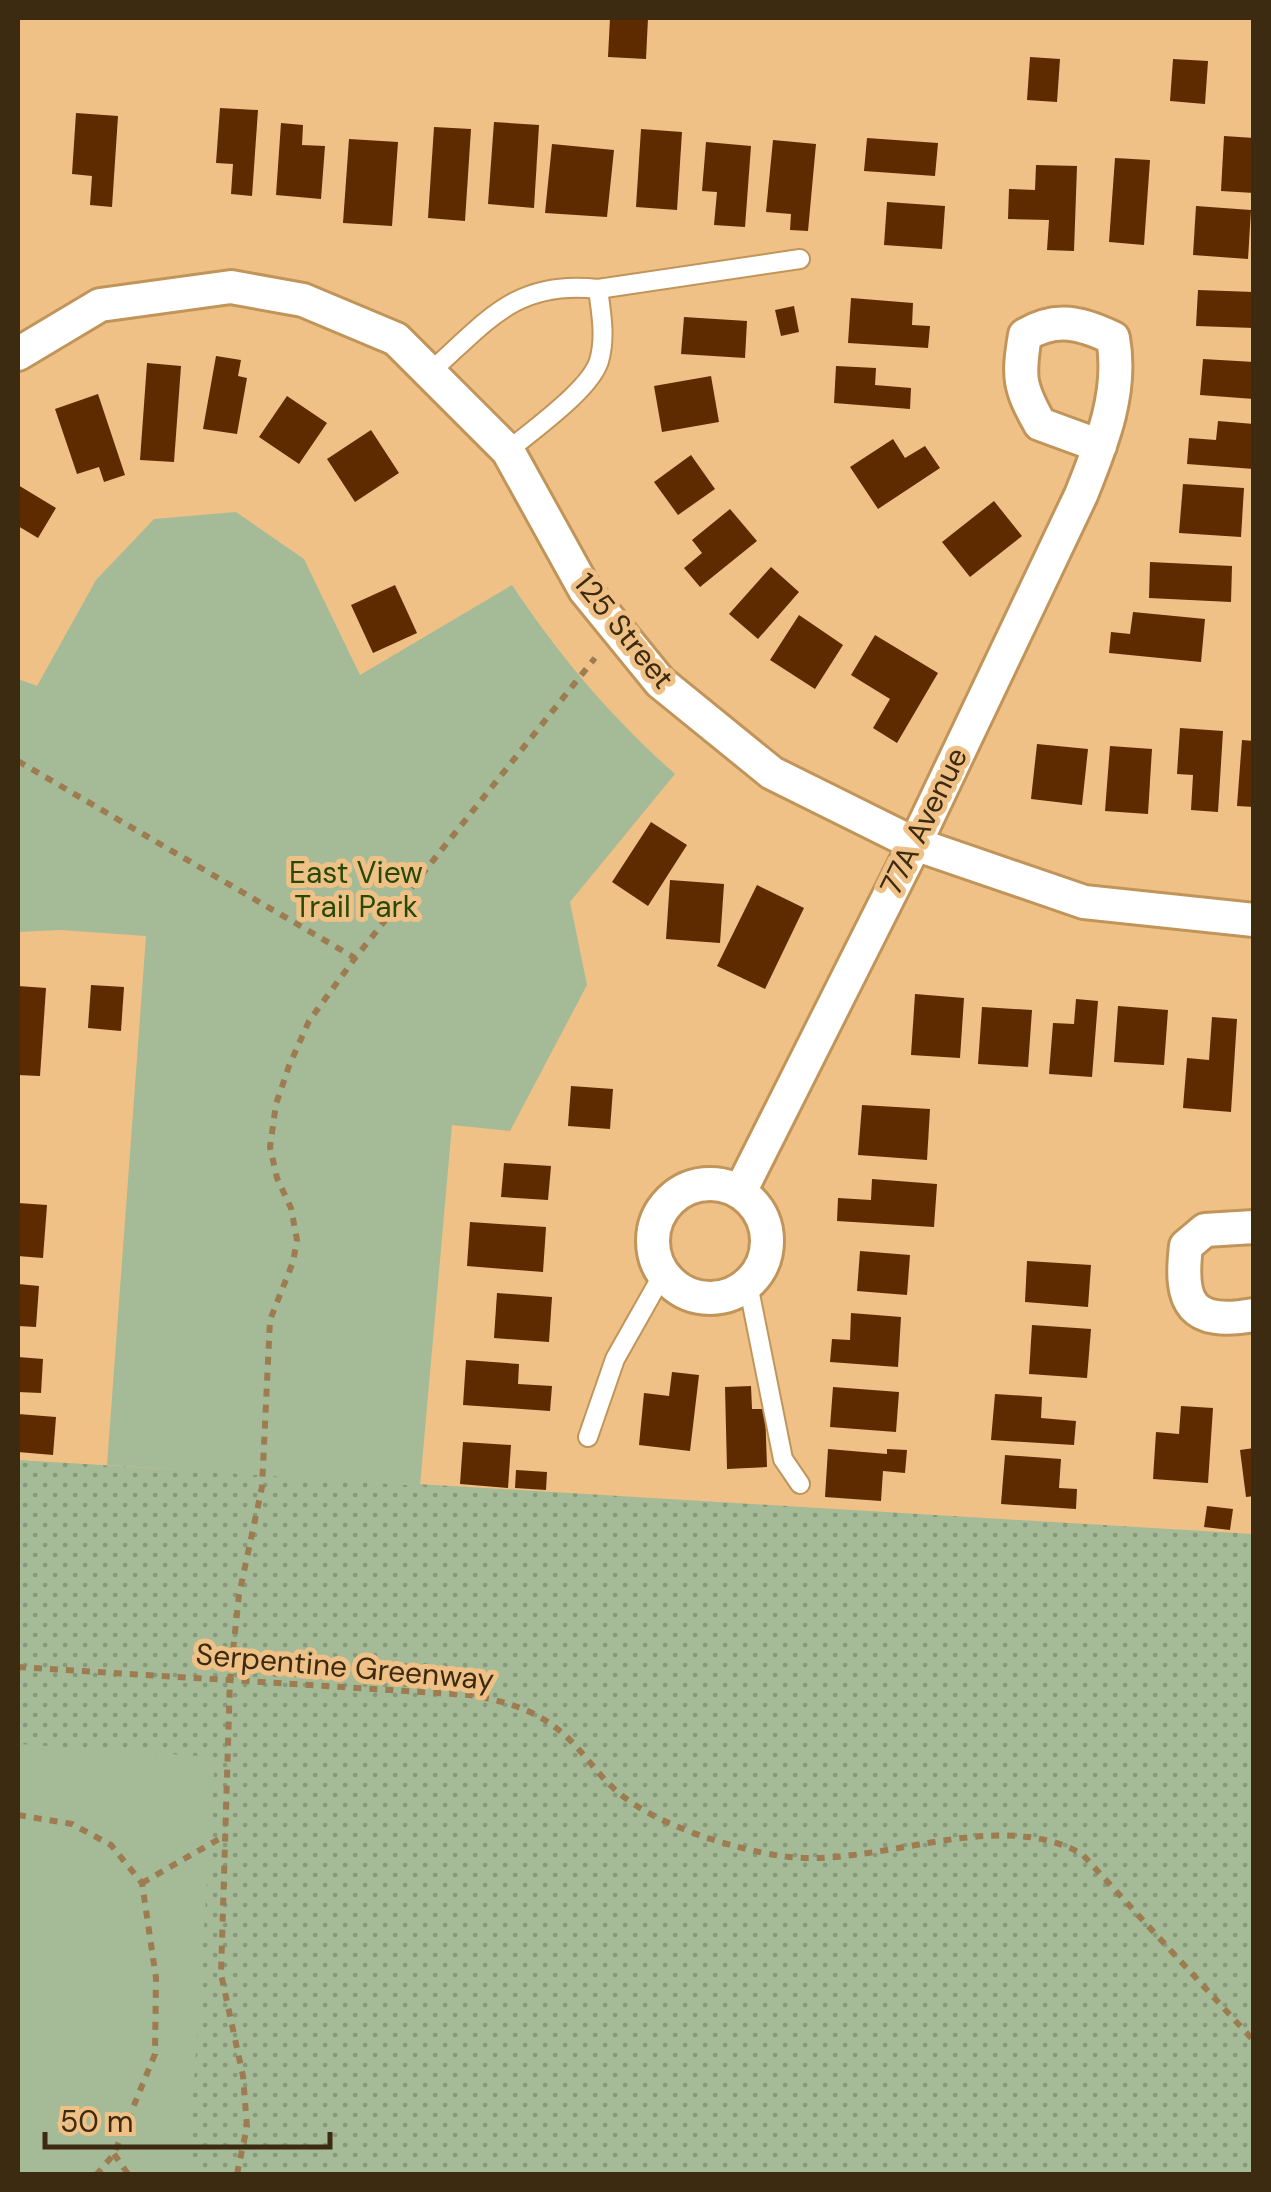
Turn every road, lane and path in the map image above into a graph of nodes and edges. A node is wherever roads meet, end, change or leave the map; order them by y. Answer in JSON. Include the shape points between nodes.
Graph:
{"nodes":[{"id":1,"x":800,"y":259,"type":"dead end"},
{"id":2,"x":598,"y":289,"type":"junction"},
{"id":3,"x":18,"y":354,"type":"edge"},
{"id":4,"x":430,"y":372,"type":"junction"},
{"id":5,"x":1100,"y":446,"type":"dead end"},
{"id":6,"x":508,"y":451,"type":"junction"},
{"id":7,"x":596,"y":657,"type":"dead end"},
{"id":8,"x":18,"y":760,"type":"edge"},
{"id":9,"x":915,"y":844,"type":"junction"},
{"id":10,"x":1254,"y":920,"type":"edge"},
{"id":11,"x":355,"y":958,"type":"junction"},
{"id":12,"x":740,"y":1192,"type":"junction"},
{"id":13,"x":1254,"y":1226,"type":"edge"},
{"id":14,"x":663,"y":1274,"type":"junction"},
{"id":15,"x":748,"y":1284,"type":"junction"},
{"id":16,"x":1254,"y":1316,"type":"edge"},
{"id":17,"x":588,"y":1437,"type":"dead end"},
{"id":18,"x":800,"y":1484,"type":"dead end"},
{"id":19,"x":18,"y":1667,"type":"edge"},
{"id":20,"x":230,"y":1679,"type":"junction"},
{"id":21,"x":18,"y":1815,"type":"edge"},
{"id":22,"x":227,"y":1834,"type":"junction"},
{"id":23,"x":142,"y":1883,"type":"junction"},
{"id":24,"x":1254,"y":2041,"type":"edge"},
{"id":25,"x":114,"y":2154,"type":"junction"},
{"id":26,"x":97,"y":2174,"type":"edge"},
{"id":27,"x":128,"y":2174,"type":"edge"},
{"id":28,"x":237,"y":2174,"type":"edge"}],
"edges":[{"from":1,"to":2,"type":"lane"},
{"from":2,"to":4,"type":"lane","via":[[540,292],[492,314]]},
{"from":2,"to":6,"type":"lane","via":[[598,365]]},
{"from":3,"to":4,"type":"street","name":"125 Street","via":[[100,305],[231,288],[304,300],[396,340]]},
{"from":4,"to":6,"type":"street","name":"125 Street"},
{"from":5,"to":9,"type":"street","name":"77A Avenue"},
{"from":6,"to":9,"type":"street","name":"125 Street","via":[[584,590],[660,682],[772,772]]},
{"from":7,"to":11,"type":"path"},
{"from":8,"to":11,"type":"path"},
{"from":9,"to":10,"type":"street","name":"125 Street","via":[[1084,902]]},
{"from":9,"to":12,"type":"street","name":"77A Avenue"},
{"from":11,"to":20,"type":"path","via":[[309,1022],[276,1104],[270,1147],[297,1240],[270,1320],[262,1487]]},
{"from":12,"to":14,"type":"street","via":[[703,1184],[668,1201],[653,1236]]},
{"from":12,"to":15,"type":"street","via":[[754,1203],[768,1236],[760,1270]]},
{"from":13,"to":16,"type":"street","via":[[1205,1230],[1186,1246],[1183,1274],[1187,1300],[1201,1313],[1229,1320]]},
{"from":14,"to":15,"type":"street","via":[[676,1288],[713,1299]]},
{"from":14,"to":17,"type":"lane","via":[[616,1359]]},
{"from":15,"to":18,"type":"lane","via":[[783,1459]]},
{"from":19,"to":20,"type":"path","name":"Serpentine Greenway"},
{"from":20,"to":22,"type":"path"},
{"from":20,"to":24,"type":"path","name":"Serpentine Greenway","via":[[502,1701],[561,1732],[619,1793],[648,1812],[694,1833],[784,1856],[996,1836],[1045,1838],[1082,1854]]},
{"from":21,"to":23,"type":"path","via":[[72,1824],[112,1845]]},
{"from":22,"to":23,"type":"path"},
{"from":22,"to":28,"type":"path","via":[[221,1974],[247,2127]]},
{"from":23,"to":25,"type":"path","via":[[156,1978],[155,2054]]},
{"from":25,"to":26,"type":"path"},
{"from":25,"to":27,"type":"path"}]}
